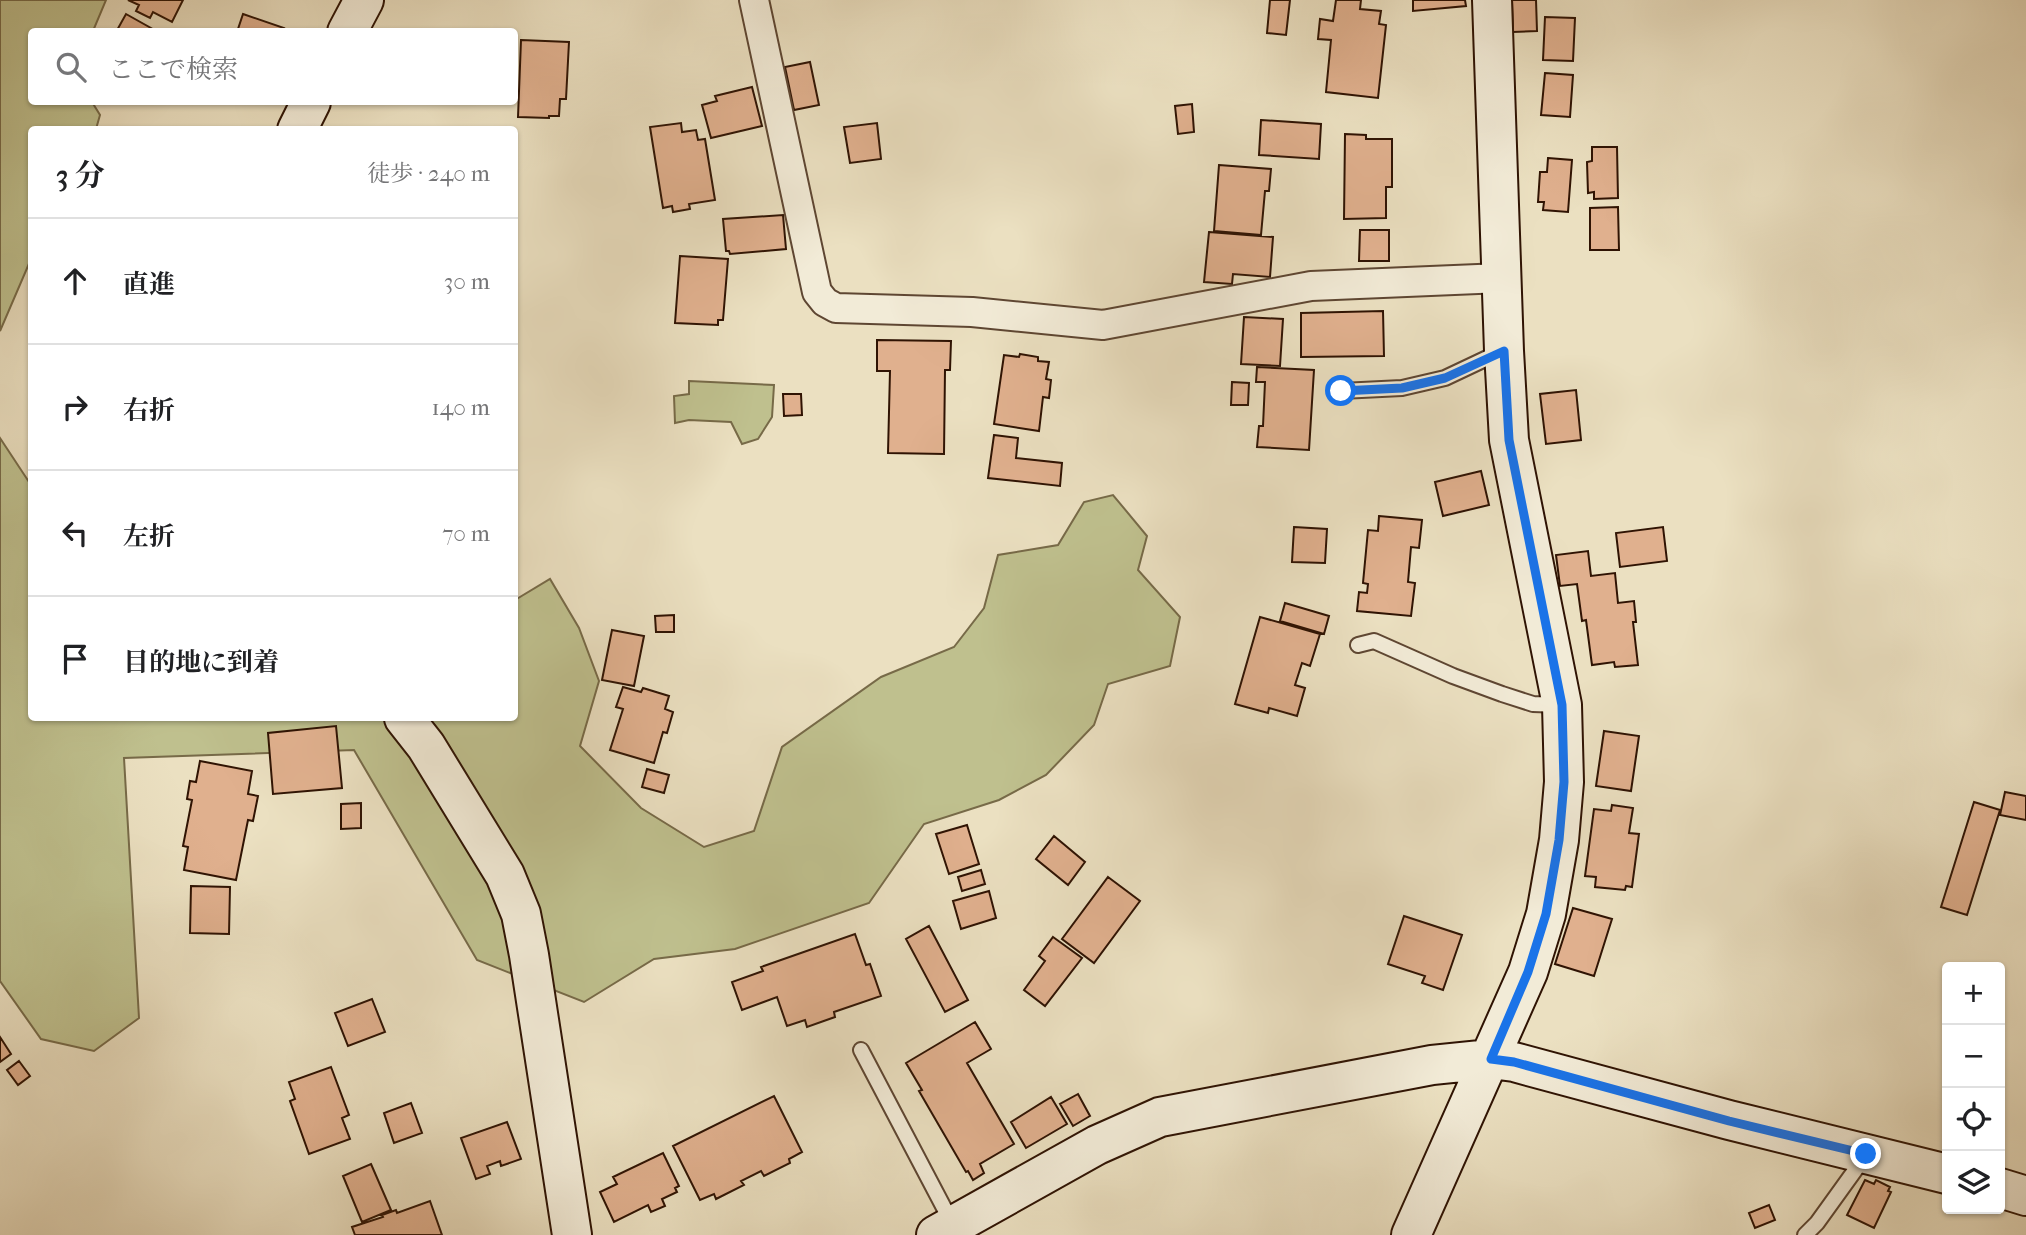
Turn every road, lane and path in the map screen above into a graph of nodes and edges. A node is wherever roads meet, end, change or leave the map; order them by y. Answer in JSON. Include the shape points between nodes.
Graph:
{"nodes":[{"id":1,"x":364,"y":0,"type":"edge"},
{"id":2,"x":754,"y":0,"type":"edge"},
{"id":3,"x":1492,"y":0,"type":"edge"},
{"id":4,"x":349,"y":28,"type":"edge"},
{"id":5,"x":309,"y":105,"type":"edge"},
{"id":6,"x":299,"y":126,"type":"edge"},
{"id":7,"x":1502,"y":278,"type":"junction"},
{"id":8,"x":1504,"y":351,"type":"junction"},
{"id":9,"x":1341,"y":391,"type":"dead end"},
{"id":10,"x":1358,"y":645,"type":"dead end"},
{"id":11,"x":1562,"y":705,"type":"junction"},
{"id":12,"x":406,"y":721,"type":"edge"},
{"id":13,"x":861,"y":1050,"type":"dead end"},
{"id":14,"x":1491,"y":1059,"type":"junction"},
{"id":15,"x":1866,"y":1154,"type":"junction"},
{"id":16,"x":1942,"y":1173,"type":"edge"},
{"id":17,"x":2005,"y":1190,"type":"edge"},
{"id":18,"x":2026,"y":1196,"type":"edge"},
{"id":19,"x":944,"y":1230,"type":"edge"},
{"id":20,"x":572,"y":1235,"type":"edge"},
{"id":21,"x":1411,"y":1235,"type":"edge"},
{"id":22,"x":1805,"y":1235,"type":"edge"}],
"edges":[{"from":1,"to":4,"type":"street"},
{"from":2,"to":7,"type":"street","via":[[817,292],[836,308],[972,312],[1102,326],[1311,286]]},
{"from":3,"to":7,"type":"street"},
{"from":5,"to":6,"type":"street"},
{"from":7,"to":8,"type":"street"},
{"from":8,"to":9,"type":"lane","via":[[1445,378],[1402,388]]},
{"from":8,"to":11,"type":"street","via":[[1509,440]]},
{"from":10,"to":11,"type":"lane","via":[[1374,641],[1502,694],[1533,704]]},
{"from":11,"to":14,"type":"street","via":[[1564,782],[1546,914],[1528,972]]},
{"from":12,"to":20,"type":"street","via":[[505,875],[521,914]]},
{"from":13,"to":19,"type":"lane"},
{"from":14,"to":15,"type":"street"},
{"from":14,"to":19,"type":"street","via":[[1432,1065],[1160,1117],[1097,1145]]},
{"from":14,"to":21,"type":"street"},
{"from":15,"to":16,"type":"street"},
{"from":15,"to":22,"type":"lane"},
{"from":17,"to":18,"type":"street"}]}
